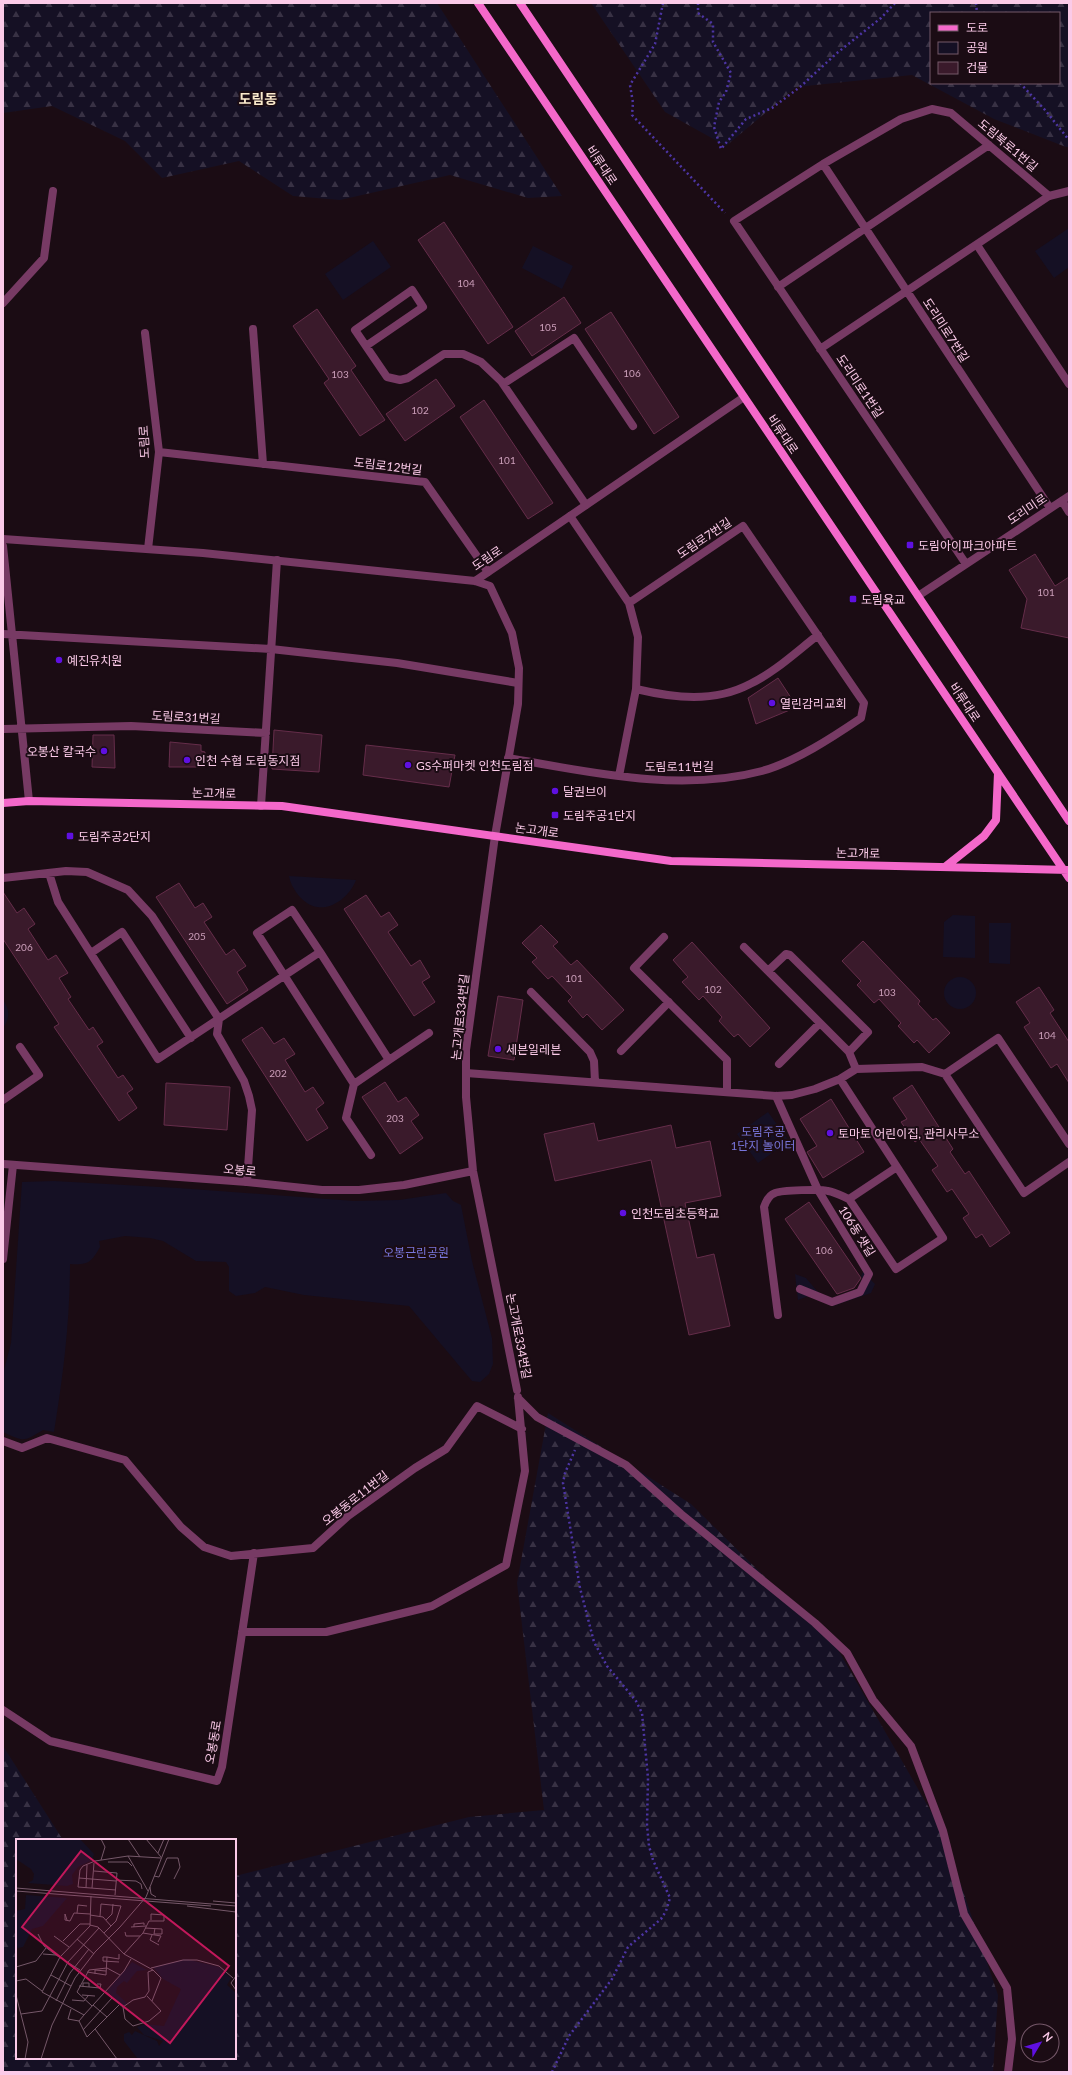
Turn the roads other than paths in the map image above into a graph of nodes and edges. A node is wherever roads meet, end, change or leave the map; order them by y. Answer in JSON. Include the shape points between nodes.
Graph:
{"nodes":[{"id":1,"x":478,"y":3,"type":"edge"},
{"id":2,"x":520,"y":3,"type":"edge"},
{"id":3,"x":989,"y":145,"type":"junction"},
{"id":4,"x":823,"y":164,"type":"junction"},
{"id":5,"x":53,"y":191,"type":"dead end"},
{"id":6,"x":1069,"y":191,"type":"edge"},
{"id":7,"x":1049,"y":196,"type":"junction"},
{"id":8,"x":865,"y":229,"type":"junction"},
{"id":9,"x":977,"y":245,"type":"junction"},
{"id":10,"x":778,"y":287,"type":"junction"},
{"id":11,"x":907,"y":292,"type":"junction"},
{"id":12,"x":3,"y":303,"type":"edge"},
{"id":13,"x":252,"y":329,"type":"dead end"},
{"id":14,"x":145,"y":333,"type":"dead end"},
{"id":15,"x":366,"y":346,"type":"junction"},
{"id":16,"x":820,"y":349,"type":"junction"},
{"id":17,"x":503,"y":384,"type":"junction"},
{"id":18,"x":1069,"y":384,"type":"edge"},
{"id":19,"x":744,"y":397,"type":"junction"},
{"id":20,"x":633,"y":426,"type":"dead end"},
{"id":21,"x":158,"y":452,"type":"junction"},
{"id":22,"x":263,"y":464,"type":"junction"},
{"id":23,"x":1069,"y":496,"type":"edge"},
{"id":24,"x":1062,"y":500,"type":"junction"},
{"id":25,"x":586,"y":505,"type":"junction"},
{"id":26,"x":1050,"y":508,"type":"junction"},
{"id":27,"x":1069,"y":512,"type":"edge"},
{"id":28,"x":570,"y":516,"type":"junction"},
{"id":29,"x":3,"y":539,"type":"edge"},
{"id":30,"x":3,"y":546,"type":"edge"},
{"id":31,"x":148,"y":549,"type":"junction"},
{"id":32,"x":277,"y":560,"type":"junction"},
{"id":33,"x":966,"y":564,"type":"junction"},
{"id":34,"x":488,"y":572,"type":"junction"},
{"id":35,"x":475,"y":581,"type":"junction"},
{"id":36,"x":918,"y":596,"type":"junction"},
{"id":37,"x":629,"y":603,"type":"junction"},
{"id":38,"x":12,"y":633,"type":"junction"},
{"id":39,"x":3,"y":634,"type":"edge"},
{"id":40,"x":818,"y":635,"type":"junction"},
{"id":41,"x":271,"y":649,"type":"junction"},
{"id":42,"x":518,"y":683,"type":"junction"},
{"id":43,"x":636,"y":689,"type":"junction"},
{"id":44,"x":861,"y":718,"type":"joint"},
{"id":45,"x":21,"y":728,"type":"junction"},
{"id":46,"x":3,"y":729,"type":"edge"},
{"id":47,"x":266,"y":733,"type":"junction"},
{"id":48,"x":508,"y":758,"type":"junction"},
{"id":49,"x":998,"y":773,"type":"junction"},
{"id":50,"x":619,"y":776,"type":"junction"},
{"id":51,"x":29,"y":800,"type":"junction"},
{"id":52,"x":3,"y":803,"type":"edge"},
{"id":53,"x":261,"y":806,"type":"junction"},
{"id":54,"x":1069,"y":821,"type":"edge"},
{"id":55,"x":495,"y":836,"type":"junction"},
{"id":56,"x":945,"y":867,"type":"junction"},
{"id":57,"x":1066,"y":870,"type":"edge"},
{"id":58,"x":49,"y":873,"type":"junction"},
{"id":59,"x":3,"y":878,"type":"edge"},
{"id":60,"x":1069,"y":878,"type":"edge"},
{"id":61,"x":664,"y":937,"type":"dead end"},
{"id":62,"x":744,"y":947,"type":"dead end"},
{"id":63,"x":320,"y":952,"type":"junction"},
{"id":64,"x":91,"y":953,"type":"junction"},
{"id":65,"x":768,"y":971,"type":"junction"},
{"id":66,"x":284,"y":976,"type":"junction"},
{"id":67,"x":531,"y":992,"type":"dead end"},
{"id":68,"x":669,"y":1002,"type":"junction"},
{"id":69,"x":219,"y":1019,"type":"junction"},
{"id":70,"x":820,"y":1023,"type":"junction"},
{"id":71,"x":429,"y":1033,"type":"dead end"},
{"id":72,"x":191,"y":1038,"type":"junction"},
{"id":73,"x":20,"y":1047,"type":"dead end"},
{"id":74,"x":620,"y":1051,"type":"dead end"},
{"id":75,"x":849,"y":1052,"type":"junction"},
{"id":76,"x":389,"y":1060,"type":"junction"},
{"id":77,"x":778,"y":1064,"type":"dead end"},
{"id":78,"x":856,"y":1069,"type":"junction"},
{"id":79,"x":466,"y":1073,"type":"junction"},
{"id":80,"x":945,"y":1074,"type":"junction"},
{"id":81,"x":840,"y":1079,"type":"junction"},
{"id":82,"x":595,"y":1082,"type":"junction"},
{"id":83,"x":354,"y":1084,"type":"junction"},
{"id":84,"x":727,"y":1091,"type":"junction"},
{"id":85,"x":776,"y":1096,"type":"junction"},
{"id":86,"x":3,"y":1100,"type":"edge"},
{"id":87,"x":1069,"y":1144,"type":"edge"},
{"id":88,"x":372,"y":1155,"type":"dead end"},
{"id":89,"x":1069,"y":1162,"type":"edge"},
{"id":90,"x":3,"y":1164,"type":"edge"},
{"id":91,"x":12,"y":1165,"type":"junction"},
{"id":92,"x":897,"y":1167,"type":"junction"},
{"id":93,"x":473,"y":1171,"type":"junction"},
{"id":94,"x":247,"y":1182,"type":"junction"},
{"id":95,"x":818,"y":1190,"type":"junction"},
{"id":96,"x":848,"y":1199,"type":"junction"},
{"id":97,"x":3,"y":1259,"type":"edge"},
{"id":98,"x":800,"y":1289,"type":"dead end"},
{"id":99,"x":778,"y":1315,"type":"dead end"},
{"id":100,"x":518,"y":1398,"type":"junction"},
{"id":101,"x":522,"y":1429,"type":"junction"},
{"id":102,"x":3,"y":1441,"type":"edge"},
{"id":103,"x":254,"y":1553,"type":"junction"},
{"id":104,"x":242,"y":1632,"type":"junction"},
{"id":105,"x":3,"y":1710,"type":"edge"},
{"id":106,"x":1008,"y":2072,"type":"edge"}],
"edges":[{"from":1,"to":19,"type":"main road","name":"비류대로"},
{"from":2,"to":36,"type":"main road","name":"비류대로"},
{"from":3,"to":4,"type":"street","name":"도림북로1번길","via":[[951,112],[932,109],[901,119]]},
{"from":3,"to":7,"type":"street","name":"도림북로1번길"},
{"from":3,"to":8,"type":"street"},
{"from":4,"to":8,"type":"street","name":"도리미로7번길"},
{"from":4,"to":10,"type":"street","name":"도리미로1번길","via":[[734,221]]},
{"from":5,"to":12,"type":"street","via":[[44,258]]},
{"from":6,"to":7,"type":"street"},
{"from":7,"to":9,"type":"street"},
{"from":8,"to":10,"type":"street"},
{"from":8,"to":11,"type":"street","name":"도리미로7번길"},
{"from":9,"to":11,"type":"street"},
{"from":9,"to":18,"type":"street"},
{"from":10,"to":16,"type":"street","name":"도리미로1번길"},
{"from":11,"to":16,"type":"street"},
{"from":11,"to":26,"type":"street","name":"도리미로7번길"},
{"from":13,"to":22,"type":"street"},
{"from":14,"to":21,"type":"street","name":"도림로"},
{"from":15,"to":15,"type":"street","via":[[355,330],[412,290],[423,307]]},
{"from":15,"to":17,"type":"street","via":[[386,377],[400,380],[408,378],[444,354],[463,354],[480,362]]},
{"from":16,"to":33,"type":"street","name":"도리미로1번길"},
{"from":17,"to":20,"type":"street","via":[[574,338]]},
{"from":17,"to":25,"type":"street","via":[[520,403]]},
{"from":19,"to":25,"type":"street","name":"도림로"},
{"from":19,"to":49,"type":"main road","name":"비류대로"},
{"from":21,"to":22,"type":"street","name":"도림로12번길"},
{"from":21,"to":31,"type":"street","name":"도림로"},
{"from":22,"to":34,"type":"street","name":"도림로12번길","via":[[425,482]]},
{"from":23,"to":24,"type":"street","name":"도리미로"},
{"from":24,"to":26,"type":"street","name":"도리미로"},
{"from":24,"to":27,"type":"street"},
{"from":25,"to":28,"type":"street","name":"도림로"},
{"from":26,"to":33,"type":"street","name":"도리미로"},
{"from":28,"to":34,"type":"street","name":"도림로"},
{"from":28,"to":37,"type":"street"},
{"from":29,"to":31,"type":"street","name":"도림로"},
{"from":30,"to":38,"type":"street"},
{"from":31,"to":32,"type":"street","name":"도림로"},
{"from":32,"to":35,"type":"street","name":"도림로"},
{"from":32,"to":41,"type":"street"},
{"from":33,"to":36,"type":"street","name":"도리미로"},
{"from":34,"to":35,"type":"street","name":"도림로"},
{"from":35,"to":42,"type":"street","via":[[490,586],[512,633],[519,668]]},
{"from":36,"to":54,"type":"main road","name":"비류대로"},
{"from":37,"to":40,"type":"street","name":"도림로7번길","via":[[743,526]]},
{"from":37,"to":43,"type":"street","via":[[638,637]]},
{"from":38,"to":39,"type":"street"},
{"from":38,"to":41,"type":"street"},
{"from":38,"to":45,"type":"street"},
{"from":40,"to":43,"type":"street","via":[[772,671],[732,692],[707,697],[681,698]]},
{"from":40,"to":44,"type":"street","name":"도림로7번길","via":[[864,703]]},
{"from":41,"to":42,"type":"street","via":[[397,662]]},
{"from":41,"to":47,"type":"street"},
{"from":42,"to":48,"type":"street","via":[[518,704]]},
{"from":43,"to":50,"type":"street"},
{"from":44,"to":50,"type":"street","name":"도림로11번길","via":[[833,736],[763,770],[701,780]]},
{"from":45,"to":46,"type":"street","name":"도림로31번길"},
{"from":45,"to":47,"type":"street","name":"도림로31번길","via":[[131,726]]},
{"from":45,"to":51,"type":"street"},
{"from":47,"to":53,"type":"street"},
{"from":48,"to":50,"type":"street","name":"도림로11번길"},
{"from":48,"to":55,"type":"street"},
{"from":49,"to":56,"type":"main road","via":[[996,820],[984,836]]},
{"from":49,"to":57,"type":"main road","name":"비류대로"},
{"from":51,"to":52,"type":"main road","name":"논고개로"},
{"from":51,"to":53,"type":"main road","name":"논고개로"},
{"from":53,"to":55,"type":"main road","name":"논고개로","via":[[282,806]]},
{"from":55,"to":56,"type":"main road","name":"논고개로","via":[[671,861]]},
{"from":55,"to":79,"type":"street","name":"논고개로334번길","via":[[466,1050]]},
{"from":56,"to":57,"type":"main road","name":"논고개로"},
{"from":57,"to":60,"type":"main road","name":"비류대로"},
{"from":58,"to":59,"type":"street"},
{"from":58,"to":64,"type":"street","via":[[58,902]]},
{"from":58,"to":69,"type":"street","via":[[86,872],[128,890],[152,916]]},
{"from":61,"to":68,"type":"street","via":[[634,968]]},
{"from":62,"to":65,"type":"street"},
{"from":63,"to":66,"type":"street"},
{"from":63,"to":66,"type":"street","via":[[292,910],[257,933]]},
{"from":63,"to":76,"type":"street"},
{"from":64,"to":72,"type":"street","via":[[122,932]]},
{"from":64,"to":72,"type":"street","via":[[158,1059]]},
{"from":65,"to":70,"type":"street"},
{"from":65,"to":75,"type":"street","via":[[786,954],[790,955],[868,1032]]},
{"from":66,"to":69,"type":"street"},
{"from":66,"to":83,"type":"street"},
{"from":67,"to":82,"type":"street","via":[[590,1052],[594,1061]]},
{"from":68,"to":74,"type":"street"},
{"from":68,"to":84,"type":"street","via":[[727,1060]]},
{"from":69,"to":72,"type":"street"},
{"from":69,"to":94,"type":"street","via":[[217,1034],[244,1081],[249,1096],[251,1123]]},
{"from":70,"to":75,"type":"street"},
{"from":70,"to":77,"type":"street"},
{"from":71,"to":76,"type":"street"},
{"from":73,"to":86,"type":"street","via":[[39,1075]]},
{"from":75,"to":78,"type":"street"},
{"from":76,"to":83,"type":"street"},
{"from":78,"to":80,"type":"street","via":[[922,1067]]},
{"from":78,"to":81,"type":"street"},
{"from":79,"to":82,"type":"street"},
{"from":79,"to":93,"type":"street","name":"논고개로334번길"},
{"from":80,"to":87,"type":"street","via":[[998,1038]]},
{"from":80,"to":89,"type":"street","via":[[1024,1193]]},
{"from":81,"to":85,"type":"street","via":[[792,1095]]},
{"from":81,"to":92,"type":"street"},
{"from":82,"to":84,"type":"street"},
{"from":83,"to":88,"type":"street","via":[[346,1118]]},
{"from":84,"to":85,"type":"street"},
{"from":85,"to":95,"type":"street"},
{"from":90,"to":91,"type":"street","name":"오봉로"},
{"from":91,"to":94,"type":"street","name":"오봉로"},
{"from":91,"to":97,"type":"street"},
{"from":92,"to":96,"type":"street"},
{"from":92,"to":96,"type":"street","via":[[943,1238],[896,1269]]},
{"from":93,"to":94,"type":"street","name":"오봉로","via":[[404,1185],[359,1190],[322,1190]]},
{"from":93,"to":100,"type":"street","name":"논고개로334번길"},
{"from":95,"to":96,"type":"street","via":[[827,1190]]},
{"from":95,"to":98,"type":"street","name":"106동 샛길","via":[[869,1274],[860,1292],[832,1302]]},
{"from":95,"to":99,"type":"street","via":[[776,1192],[769,1197],[764,1207]]},
{"from":100,"to":101,"type":"street","name":"논고개로334번길"},
{"from":100,"to":106,"type":"street","via":[[537,1417],[626,1465],[847,1653],[873,1700],[911,1746],[943,1831],[964,1914],[1007,1988],[1012,2038]]},
{"from":101,"to":103,"type":"street","name":"오봉동로11번길","via":[[477,1406],[446,1449],[348,1516],[313,1548]]},
{"from":101,"to":104,"type":"street","name":"논고개로334번길","via":[[525,1471],[506,1565],[432,1606],[326,1632]]},
{"from":102,"to":103,"type":"street","name":"오봉동로11번길","via":[[22,1448],[47,1438],[124,1460],[181,1527],[204,1547],[231,1556]]},
{"from":103,"to":104,"type":"street","name":"오봉동로"},
{"from":104,"to":105,"type":"street","name":"오봉동로","via":[[222,1767],[217,1781],[50,1741]]}]}
